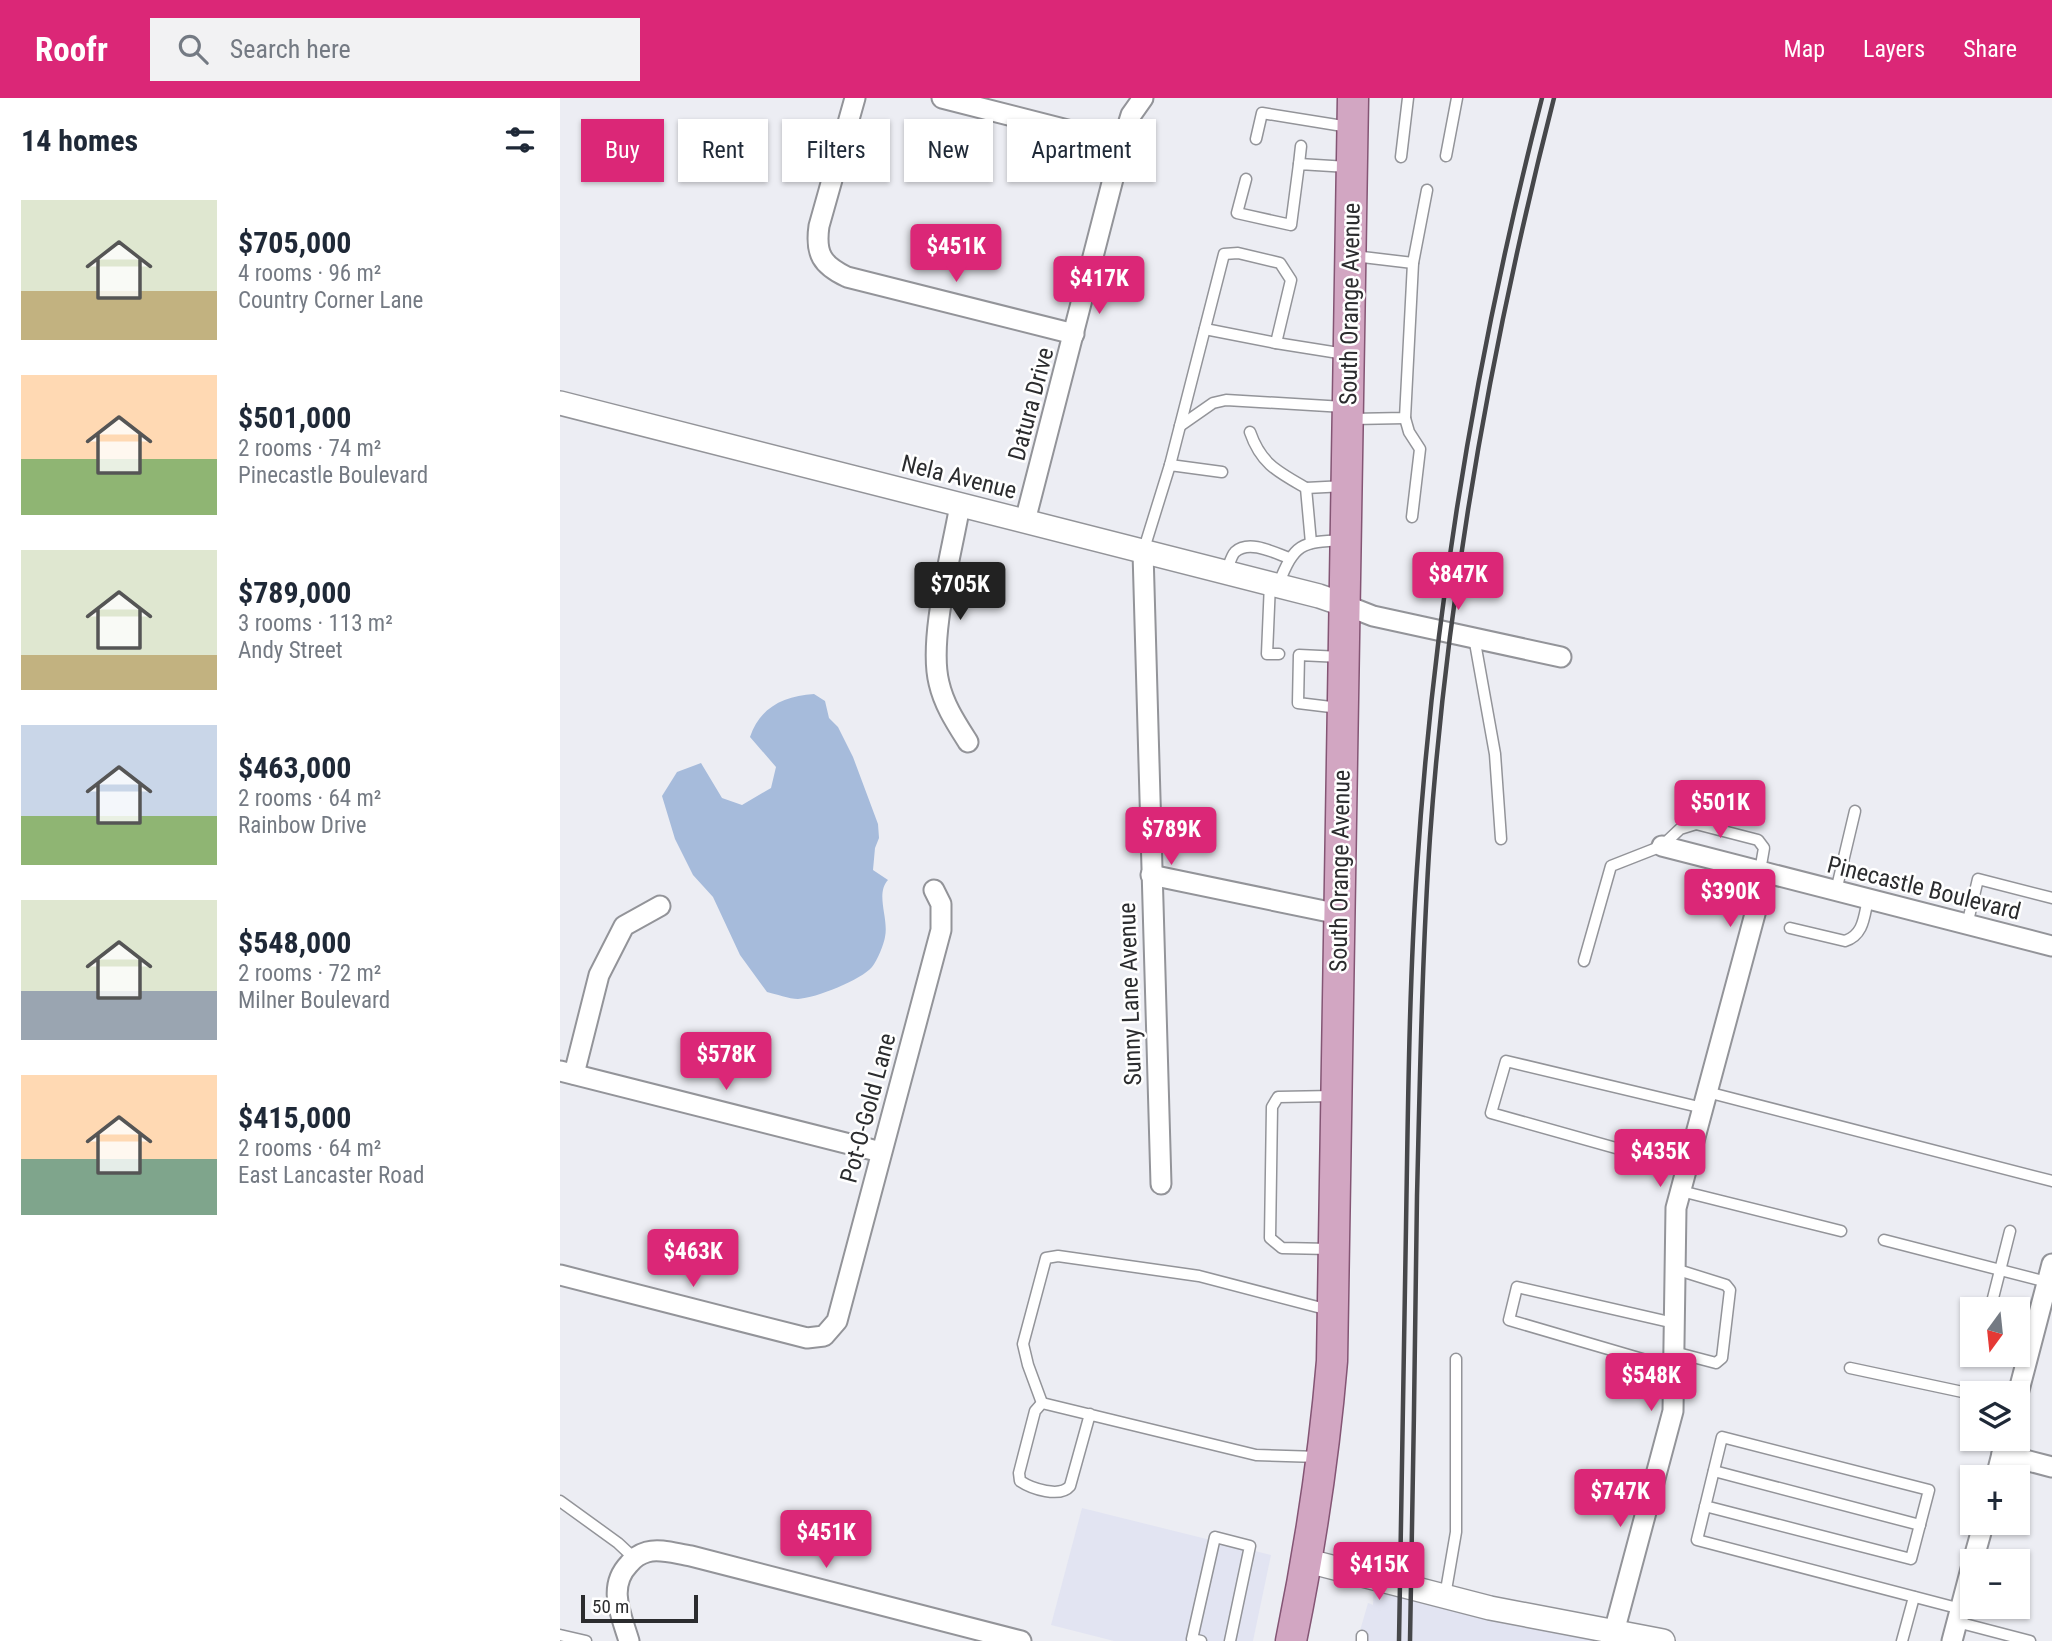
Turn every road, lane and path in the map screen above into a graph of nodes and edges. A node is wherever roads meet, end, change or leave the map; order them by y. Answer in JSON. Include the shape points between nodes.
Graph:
{"nodes":[{"id":1,"x":855,"y":98,"type":"edge"},
{"id":2,"x":942,"y":98,"type":"edge"},
{"id":3,"x":1143,"y":98,"type":"edge"},
{"id":4,"x":1353,"y":98,"type":"edge"},
{"id":5,"x":1408,"y":98,"type":"edge"},
{"id":6,"x":1457,"y":98,"type":"edge"},
{"id":7,"x":1024,"y":119,"type":"edge"},
{"id":8,"x":1130,"y":119,"type":"edge"},
{"id":9,"x":1353,"y":128,"type":"junction"},
{"id":10,"x":1256,"y":139,"type":"dead end"},
{"id":11,"x":1301,"y":146,"type":"dead end"},
{"id":12,"x":1446,"y":156,"type":"dead end"},
{"id":13,"x":1401,"y":157,"type":"dead end"},
{"id":14,"x":1299,"y":164,"type":"junction"},
{"id":15,"x":1352,"y":167,"type":"junction"},
{"id":16,"x":1246,"y":180,"type":"dead end"},
{"id":17,"x":1112,"y":182,"type":"edge"},
{"id":18,"x":1427,"y":190,"type":"dead end"},
{"id":19,"x":1351,"y":256,"type":"junction"},
{"id":20,"x":1413,"y":263,"type":"junction"},
{"id":21,"x":1205,"y":329,"type":"junction"},
{"id":22,"x":1074,"y":334,"type":"junction"},
{"id":23,"x":1276,"y":343,"type":"junction"},
{"id":24,"x":1349,"y":354,"type":"junction"},
{"id":25,"x":560,"y":403,"type":"edge"},
{"id":26,"x":1348,"y":413,"type":"junction"},
{"id":27,"x":1405,"y":418,"type":"junction"},
{"id":28,"x":1180,"y":426,"type":"junction"},
{"id":29,"x":1250,"y":432,"type":"dead end"},
{"id":30,"x":1170,"y":466,"type":"junction"},
{"id":31,"x":1222,"y":472,"type":"dead end"},
{"id":32,"x":1347,"y":486,"type":"junction"},
{"id":33,"x":1306,"y":488,"type":"junction"},
{"id":34,"x":960,"y":505,"type":"junction"},
{"id":35,"x":1412,"y":517,"type":"dead end"},
{"id":36,"x":1026,"y":521,"type":"junction"},
{"id":37,"x":1346,"y":540,"type":"junction"},
{"id":38,"x":1311,"y":543,"type":"junction"},
{"id":39,"x":1143,"y":552,"type":"junction"},
{"id":40,"x":1289,"y":558,"type":"junction"},
{"id":41,"x":1226,"y":572,"type":"junction"},
{"id":42,"x":1274,"y":584,"type":"junction"},
{"id":43,"x":1345,"y":605,"type":"junction"},
{"id":44,"x":1474,"y":636,"type":"junction"},
{"id":45,"x":1279,"y":654,"type":"dead end"},
{"id":46,"x":1344,"y":657,"type":"junction"},
{"id":47,"x":1561,"y":657,"type":"dead end"},
{"id":48,"x":1343,"y":708,"type":"junction"},
{"id":49,"x":968,"y":742,"type":"dead end"},
{"id":50,"x":1855,"y":811,"type":"dead end"},
{"id":51,"x":1502,"y":839,"type":"dead end"},
{"id":52,"x":1662,"y":846,"type":"junction"},
{"id":53,"x":1763,"y":872,"type":"junction"},
{"id":54,"x":1151,"y":875,"type":"junction"},
{"id":55,"x":933,"y":890,"type":"dead end"},
{"id":56,"x":1836,"y":891,"type":"junction"},
{"id":57,"x":2052,"y":898,"type":"edge"},
{"id":58,"x":1868,"y":899,"type":"junction"},
{"id":59,"x":660,"y":906,"type":"dead end"},
{"id":60,"x":1339,"y":915,"type":"junction"},
{"id":61,"x":1967,"y":925,"type":"junction"},
{"id":62,"x":1790,"y":928,"type":"dead end"},
{"id":63,"x":2052,"y":946,"type":"edge"},
{"id":64,"x":1584,"y":961,"type":"dead end"},
{"id":65,"x":567,"y":1072,"type":"edge"},
{"id":66,"x":1336,"y":1096,"type":"junction"},
{"id":67,"x":1705,"y":1100,"type":"junction"},
{"id":68,"x":881,"y":1152,"type":"junction"},
{"id":69,"x":1687,"y":1168,"type":"junction"},
{"id":70,"x":2052,"y":1181,"type":"edge"},
{"id":71,"x":1161,"y":1184,"type":"dead end"},
{"id":72,"x":1681,"y":1191,"type":"junction"},
{"id":73,"x":1841,"y":1231,"type":"dead end"},
{"id":74,"x":2010,"y":1231,"type":"dead end"},
{"id":75,"x":1884,"y":1240,"type":"dead end"},
{"id":76,"x":1334,"y":1249,"type":"junction"},
{"id":77,"x":1675,"y":1269,"type":"junction"},
{"id":78,"x":2000,"y":1270,"type":"junction"},
{"id":79,"x":2050,"y":1273,"type":"edge"},
{"id":80,"x":560,"y":1275,"type":"edge"},
{"id":81,"x":1993,"y":1297,"type":"edge"},
{"id":82,"x":1332,"y":1310,"type":"junction"},
{"id":83,"x":2045,"y":1316,"type":"edge"},
{"id":84,"x":1674,"y":1323,"type":"junction"},
{"id":85,"x":1456,"y":1359,"type":"dead end"},
{"id":86,"x":1674,"y":1360,"type":"junction"},
{"id":87,"x":1850,"y":1368,"type":"dead end"},
{"id":88,"x":2022,"y":1381,"type":"edge"},
{"id":89,"x":1960,"y":1391,"type":"edge"},
{"id":90,"x":1042,"y":1402,"type":"junction"},
{"id":91,"x":1090,"y":1414,"type":"junction"},
{"id":92,"x":2015,"y":1451,"type":"edge"},
{"id":93,"x":1323,"y":1457,"type":"junction"},
{"id":94,"x":2052,"y":1467,"type":"edge"},
{"id":95,"x":1714,"y":1471,"type":"junction"},
{"id":96,"x":560,"y":1501,"type":"edge"},
{"id":97,"x":1705,"y":1506,"type":"junction"},
{"id":98,"x":1920,"y":1525,"type":"junction"},
{"id":99,"x":634,"y":1558,"type":"junction"},
{"id":100,"x":1308,"y":1561,"type":"junction"},
{"id":101,"x":1445,"y":1596,"type":"junction"},
{"id":102,"x":1914,"y":1597,"type":"junction"},
{"id":103,"x":1957,"y":1624,"type":"edge"},
{"id":104,"x":1614,"y":1632,"type":"junction"},
{"id":105,"x":560,"y":1635,"type":"edge"},
{"id":106,"x":586,"y":1641,"type":"edge"},
{"id":107,"x":629,"y":1641,"type":"edge"},
{"id":108,"x":1021,"y":1641,"type":"edge"},
{"id":109,"x":1201,"y":1641,"type":"edge"},
{"id":110,"x":1230,"y":1641,"type":"edge"},
{"id":111,"x":1291,"y":1641,"type":"edge"},
{"id":112,"x":1663,"y":1641,"type":"edge"},
{"id":113,"x":1902,"y":1641,"type":"edge"},
{"id":114,"x":2030,"y":1641,"type":"edge"}],
"edges":[{"from":1,"to":22,"type":"street","via":[[818,226],[817,242],[829,269]]},
{"from":2,"to":7,"type":"street"},
{"from":3,"to":8,"type":"street","name":"Datura Drive"},
{"from":4,"to":9,"type":"main road","name":"South Orange Avenue"},
{"from":5,"to":13,"type":"lane"},
{"from":6,"to":12,"type":"lane"},
{"from":9,"to":10,"type":"lane","via":[[1262,113]]},
{"from":9,"to":15,"type":"main road","name":"South Orange Avenue"},
{"from":11,"to":14,"type":"lane"},
{"from":14,"to":15,"type":"lane"},
{"from":14,"to":16,"type":"lane","via":[[1291,225],[1237,213]]},
{"from":15,"to":19,"type":"main road","name":"South Orange Avenue"},
{"from":17,"to":22,"type":"street","name":"Datura Drive"},
{"from":18,"to":20,"type":"lane"},
{"from":19,"to":20,"type":"lane"},
{"from":19,"to":24,"type":"main road","name":"South Orange Avenue"},
{"from":20,"to":27,"type":"lane"},
{"from":21,"to":23,"type":"lane"},
{"from":21,"to":23,"type":"lane","via":[[1224,254],[1238,253],[1280,263],[1291,280]]},
{"from":21,"to":28,"type":"lane"},
{"from":22,"to":36,"type":"street","name":"Datura Drive"},
{"from":23,"to":24,"type":"lane"},
{"from":24,"to":26,"type":"main road","name":"South Orange Avenue"},
{"from":25,"to":34,"type":"street","name":"Nela Avenue"},
{"from":26,"to":27,"type":"lane"},
{"from":26,"to":28,"type":"lane","via":[[1289,403],[1226,400],[1213,403]]},
{"from":26,"to":32,"type":"main road","name":"South Orange Avenue"},
{"from":27,"to":35,"type":"lane","via":[[1420,449]]},
{"from":28,"to":30,"type":"lane"},
{"from":29,"to":33,"type":"lane","via":[[1256,450],[1270,466]]},
{"from":30,"to":31,"type":"lane"},
{"from":30,"to":39,"type":"lane"},
{"from":32,"to":33,"type":"lane"},
{"from":32,"to":37,"type":"main road","name":"South Orange Avenue"},
{"from":33,"to":38,"type":"lane"},
{"from":34,"to":36,"type":"street","name":"Nela Avenue"},
{"from":34,"to":49,"type":"street","via":[[936,654],[950,715]]},
{"from":36,"to":39,"type":"street","name":"Nela Avenue"},
{"from":37,"to":38,"type":"lane"},
{"from":37,"to":43,"type":"main road","name":"South Orange Avenue"},
{"from":38,"to":40,"type":"lane"},
{"from":39,"to":41,"type":"street","name":"Nela Avenue"},
{"from":39,"to":54,"type":"street","name":"Sunny Lane Avenue"},
{"from":40,"to":41,"type":"lane","via":[[1244,547],[1234,553]]},
{"from":40,"to":42,"type":"lane"},
{"from":41,"to":42,"type":"street","name":"Nela Avenue"},
{"from":42,"to":43,"type":"street","name":"Nela Avenue"},
{"from":42,"to":45,"type":"lane","via":[[1267,653]]},
{"from":43,"to":44,"type":"street","via":[[1373,616]]},
{"from":43,"to":46,"type":"main road","name":"South Orange Avenue"},
{"from":44,"to":47,"type":"street"},
{"from":44,"to":51,"type":"lane","via":[[1495,754]]},
{"from":46,"to":48,"type":"main road","name":"South Orange Avenue"},
{"from":46,"to":48,"type":"lane","via":[[1297,655],[1298,704]]},
{"from":48,"to":60,"type":"main road","name":"South Orange Avenue"},
{"from":50,"to":56,"type":"lane"},
{"from":52,"to":53,"type":"street","name":"Pinecastle Boulevard"},
{"from":52,"to":53,"type":"lane","via":[[1680,829],[1696,824],[1758,840],[1764,848]]},
{"from":52,"to":64,"type":"lane","via":[[1611,866]]},
{"from":53,"to":56,"type":"street","name":"Pinecastle Boulevard"},
{"from":53,"to":67,"type":"street"},
{"from":54,"to":60,"type":"street"},
{"from":54,"to":71,"type":"street","name":"Sunny Lane Avenue"},
{"from":55,"to":68,"type":"street","name":"Pot-O-Gold Lane","via":[[941,904],[941,930]]},
{"from":56,"to":58,"type":"street","name":"Pinecastle Boulevard"},
{"from":57,"to":61,"type":"lane","via":[[1978,879]]},
{"from":58,"to":61,"type":"street","name":"Pinecastle Boulevard"},
{"from":58,"to":62,"type":"lane","via":[[1860,931],[1853,939]]},
{"from":59,"to":65,"type":"street","via":[[624,926],[599,975]]},
{"from":60,"to":66,"type":"main road","name":"South Orange Avenue"},
{"from":61,"to":63,"type":"street","name":"Pinecastle Boulevard"},
{"from":65,"to":68,"type":"street"},
{"from":66,"to":76,"type":"main road","name":"South Orange Avenue"},
{"from":66,"to":76,"type":"lane","via":[[1278,1097],[1272,1107],[1270,1238],[1282,1248]]},
{"from":67,"to":69,"type":"street"},
{"from":67,"to":69,"type":"lane","via":[[1506,1061],[1491,1112]]},
{"from":67,"to":70,"type":"lane"},
{"from":68,"to":80,"type":"street","name":"Pot-O-Gold Lane","via":[[837,1321],[824,1336],[807,1338]]},
{"from":69,"to":72,"type":"street"},
{"from":72,"to":73,"type":"lane"},
{"from":72,"to":77,"type":"street","via":[[1676,1208]]},
{"from":74,"to":78,"type":"lane"},
{"from":75,"to":78,"type":"lane"},
{"from":76,"to":82,"type":"main road","name":"South Orange Avenue"},
{"from":77,"to":84,"type":"street"},
{"from":77,"to":86,"type":"lane","via":[[1730,1290],[1722,1358],[1716,1363]]},
{"from":78,"to":79,"type":"lane"},
{"from":78,"to":81,"type":"lane"},
{"from":79,"to":83,"type":"street"},
{"from":82,"to":90,"type":"lane","via":[[1199,1276],[1046,1258],[1023,1344]]},
{"from":82,"to":93,"type":"main road","name":"South Orange Avenue"},
{"from":83,"to":88,"type":"street"},
{"from":84,"to":86,"type":"street"},
{"from":84,"to":86,"type":"lane","via":[[1517,1287],[1509,1320]]},
{"from":85,"to":101,"type":"lane","via":[[1456,1532]]},
{"from":86,"to":104,"type":"street","via":[[1673,1411]]},
{"from":87,"to":89,"type":"lane"},
{"from":90,"to":91,"type":"lane"},
{"from":90,"to":91,"type":"lane","via":[[1035,1411],[1018,1473],[1026,1485],[1059,1493],[1070,1486]]},
{"from":91,"to":93,"type":"lane","via":[[1256,1455]]},
{"from":92,"to":94,"type":"street"},
{"from":93,"to":100,"type":"main road","name":"South Orange Avenue"},
{"from":95,"to":97,"type":"lane"},
{"from":95,"to":98,"type":"lane"},
{"from":95,"to":98,"type":"lane","via":[[1722,1437],[1929,1490]]},
{"from":96,"to":99,"type":"lane"},
{"from":97,"to":98,"type":"lane","via":[[1911,1559]]},
{"from":97,"to":102,"type":"lane","via":[[1697,1540]]},
{"from":99,"to":107,"type":"street","via":[[619,1577],[616,1591]]},
{"from":99,"to":108,"type":"street","via":[[647,1552],[691,1556]]},
{"from":100,"to":101,"type":"street"},
{"from":100,"to":111,"type":"main road","name":"South Orange Avenue"},
{"from":101,"to":104,"type":"street"},
{"from":102,"to":103,"type":"lane"},
{"from":102,"to":113,"type":"lane"},
{"from":103,"to":114,"type":"lane"},
{"from":104,"to":112,"type":"street"},
{"from":105,"to":106,"type":"lane"},
{"from":109,"to":110,"type":"lane","via":[[1192,1639],[1215,1537],[1250,1546]]}]}
